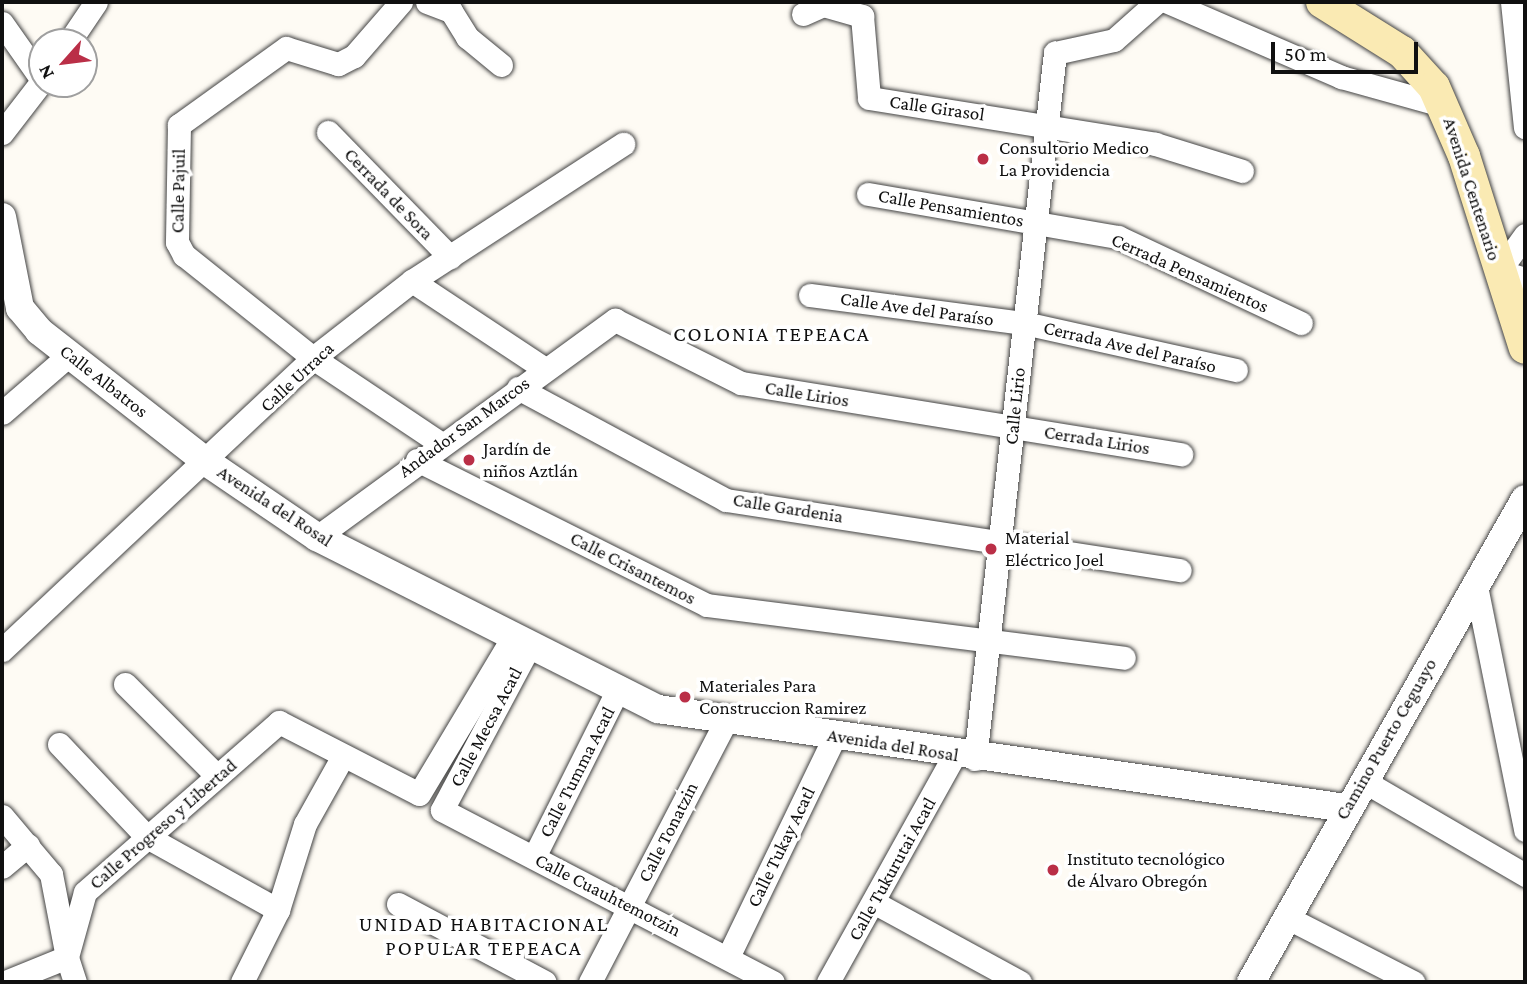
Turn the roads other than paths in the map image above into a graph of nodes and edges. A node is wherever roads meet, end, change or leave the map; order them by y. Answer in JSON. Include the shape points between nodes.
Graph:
{"nodes":[{"id":1,"x":96,"y":2,"type":"edge"},
{"id":2,"x":401,"y":2,"type":"edge"},
{"id":3,"x":427,"y":2,"type":"edge"},
{"id":4,"x":1157,"y":2,"type":"edge"},
{"id":5,"x":1168,"y":2,"type":"edge"},
{"id":6,"x":1322,"y":2,"type":"edge"},
{"id":7,"x":1512,"y":2,"type":"edge"},
{"id":8,"x":803,"y":14,"type":"dead end"},
{"id":9,"x":2,"y":23,"type":"edge"},
{"id":10,"x":78,"y":28,"type":"edge"},
{"id":11,"x":28,"y":61,"type":"edge"},
{"id":12,"x":502,"y":65,"type":"dead end"},
{"id":13,"x":29,"y":98,"type":"edge"},
{"id":14,"x":1445,"y":106,"type":"junction"},
{"id":15,"x":1045,"y":124,"type":"junction"},
{"id":16,"x":1525,"y":127,"type":"edge"},
{"id":17,"x":328,"y":132,"type":"dead end"},
{"id":18,"x":2,"y":133,"type":"edge"},
{"id":19,"x":623,"y":144,"type":"dead end"},
{"id":20,"x":1242,"y":171,"type":"dead end"},
{"id":21,"x":868,"y":194,"type":"dead end"},
{"id":22,"x":2,"y":217,"type":"edge"},
{"id":23,"x":1035,"y":222,"type":"junction"},
{"id":24,"x":1525,"y":235,"type":"edge"},
{"id":25,"x":450,"y":257,"type":"junction"},
{"id":26,"x":1512,"y":275,"type":"edge"},
{"id":27,"x":412,"y":281,"type":"junction"},
{"id":28,"x":810,"y":295,"type":"dead end"},
{"id":29,"x":11,"y":303,"type":"edge"},
{"id":30,"x":615,"y":320,"type":"joint"},
{"id":31,"x":1024,"y":323,"type":"junction"},
{"id":32,"x":1301,"y":323,"type":"dead end"},
{"id":33,"x":1525,"y":348,"type":"edge"},
{"id":34,"x":69,"y":355,"type":"junction"},
{"id":35,"x":313,"y":358,"type":"junction"},
{"id":36,"x":545,"y":369,"type":"junction"},
{"id":37,"x":1236,"y":370,"type":"dead end"},
{"id":38,"x":518,"y":388,"type":"junction"},
{"id":39,"x":2,"y":413,"type":"edge"},
{"id":40,"x":1013,"y":427,"type":"junction"},
{"id":41,"x":440,"y":443,"type":"junction"},
{"id":42,"x":1181,"y":454,"type":"dead end"},
{"id":43,"x":416,"y":460,"type":"junction"},
{"id":44,"x":208,"y":463,"type":"junction"},
{"id":45,"x":1525,"y":499,"type":"edge"},
{"id":46,"x":317,"y":537,"type":"junction"},
{"id":47,"x":1001,"y":540,"type":"junction"},
{"id":48,"x":1180,"y":570,"type":"dead end"},
{"id":49,"x":1475,"y":582,"type":"junction"},
{"id":50,"x":522,"y":639,"type":"junction"},
{"id":51,"x":990,"y":641,"type":"junction"},
{"id":52,"x":2,"y":650,"type":"edge"},
{"id":53,"x":1124,"y":659,"type":"dead end"},
{"id":54,"x":125,"y":684,"type":"dead end"},
{"id":55,"x":619,"y":687,"type":"junction"},
{"id":56,"x":727,"y":719,"type":"junction"},
{"id":57,"x":835,"y":736,"type":"junction"},
{"id":58,"x":59,"y":744,"type":"dead end"},
{"id":59,"x":343,"y":757,"type":"junction"},
{"id":60,"x":965,"y":757,"type":"junction"},
{"id":61,"x":217,"y":776,"type":"junction"},
{"id":62,"x":1363,"y":780,"type":"junction"},
{"id":63,"x":1346,"y":808,"type":"junction"},
{"id":64,"x":442,"y":810,"type":"joint"},
{"id":65,"x":2,"y":817,"type":"edge"},
{"id":66,"x":1525,"y":830,"type":"edge"},
{"id":67,"x":147,"y":837,"type":"junction"},
{"id":68,"x":27,"y":845,"type":"junction"},
{"id":69,"x":534,"y":857,"type":"junction"},
{"id":70,"x":2,"y":867,"type":"edge"},
{"id":71,"x":1525,"y":875,"type":"edge"},
{"id":72,"x":875,"y":903,"type":"junction"},
{"id":73,"x":398,"y":904,"type":"dead end"},
{"id":74,"x":630,"y":905,"type":"junction"},
{"id":75,"x":278,"y":910,"type":"junction"},
{"id":76,"x":1286,"y":917,"type":"junction"},
{"id":77,"x":67,"y":957,"type":"junction"},
{"id":78,"x":728,"y":957,"type":"junction"},
{"id":79,"x":5,"y":982,"type":"edge"},
{"id":80,"x":75,"y":982,"type":"edge"},
{"id":81,"x":242,"y":982,"type":"edge"},
{"id":82,"x":545,"y":982,"type":"edge"},
{"id":83,"x":590,"y":982,"type":"edge"},
{"id":84,"x":773,"y":982,"type":"edge"},
{"id":85,"x":828,"y":982,"type":"edge"},
{"id":86,"x":1020,"y":982,"type":"edge"},
{"id":87,"x":1251,"y":982,"type":"edge"},
{"id":88,"x":1413,"y":982,"type":"edge"}],
"edges":[{"from":1,"to":10,"type":"street"},
{"from":2,"to":35,"type":"street","name":"Calle Pajuil","via":[[354,56],[338,64],[286,48],[179,125],[177,242],[184,256]]},
{"from":3,"to":12,"type":"street","via":[[451,11],[467,37]]},
{"from":4,"to":15,"type":"street","name":"Calle Lirio","via":[[1114,40],[1055,53]]},
{"from":5,"to":14,"type":"street","via":[[1341,78]]},
{"from":6,"to":14,"type":"main road","name":"Avenida Centenario","via":[[1402,52]]},
{"from":7,"to":16,"type":"street"},
{"from":8,"to":15,"type":"street","name":"Calle Girasol","via":[[823,5],[862,16],[869,98]]},
{"from":9,"to":11,"type":"street"},
{"from":13,"to":18,"type":"street"},
{"from":14,"to":26,"type":"main road","name":"Avenida Centenario"},
{"from":15,"to":20,"type":"street","via":[[1155,144]]},
{"from":15,"to":23,"type":"street","name":"Calle Lirio"},
{"from":17,"to":25,"type":"street","name":"Cerrada de Sora"},
{"from":19,"to":25,"type":"street","name":"Calle Urraca"},
{"from":21,"to":23,"type":"street","name":"Calle Pensamientos"},
{"from":22,"to":29,"type":"street"},
{"from":23,"to":31,"type":"street","name":"Calle Lirio"},
{"from":23,"to":32,"type":"street","name":"Cerrada Pensamientos","via":[[1118,237]]},
{"from":24,"to":26,"type":"street"},
{"from":25,"to":27,"type":"street","name":"Calle Urraca"},
{"from":26,"to":33,"type":"main road","name":"Avenida Centenario"},
{"from":27,"to":35,"type":"street","name":"Calle Urraca"},
{"from":27,"to":36,"type":"street"},
{"from":28,"to":31,"type":"street","name":"Calle Ave del Paraíso"},
{"from":29,"to":34,"type":"street","name":"Calle Albatros"},
{"from":30,"to":36,"type":"street","name":"Andador San Marcos"},
{"from":30,"to":40,"type":"street","name":"Calle Lirios","via":[[741,383]]},
{"from":31,"to":37,"type":"street","name":"Cerrada Ave del Paraíso"},
{"from":31,"to":40,"type":"street","name":"Calle Lirio"},
{"from":34,"to":39,"type":"street"},
{"from":34,"to":44,"type":"street","name":"Calle Albatros"},
{"from":35,"to":41,"type":"street","name":"Calle Pajuil"},
{"from":35,"to":44,"type":"street","name":"Calle Urraca"},
{"from":36,"to":38,"type":"street","name":"Andador San Marcos"},
{"from":38,"to":41,"type":"street","name":"Andador San Marcos"},
{"from":38,"to":47,"type":"street","name":"Calle Gardenia","via":[[726,499]]},
{"from":40,"to":42,"type":"street","name":"Cerrada Lirios"},
{"from":40,"to":47,"type":"street","name":"Calle Lirio"},
{"from":41,"to":43,"type":"street","name":"Andador San Marcos"},
{"from":43,"to":46,"type":"street","name":"Andador San Marcos"},
{"from":43,"to":51,"type":"street","name":"Calle Crisantemos","via":[[707,605]]},
{"from":44,"to":46,"type":"street","name":"Avenida del Rosal"},
{"from":44,"to":52,"type":"street","name":"Calle Urraca"},
{"from":45,"to":49,"type":"street","name":"Camino Puerto Ceguayo"},
{"from":46,"to":50,"type":"street","name":"Avenida del Rosal"},
{"from":47,"to":48,"type":"street","name":"Calle Gardenia"},
{"from":47,"to":51,"type":"street","name":"Calle Lirio"},
{"from":49,"to":62,"type":"street","name":"Camino Puerto Ceguayo"},
{"from":49,"to":66,"type":"street"},
{"from":50,"to":55,"type":"street","name":"Avenida del Rosal"},
{"from":50,"to":59,"type":"street","via":[[419,794]]},
{"from":50,"to":64,"type":"street","name":"Calle Mecsa Acatl"},
{"from":51,"to":53,"type":"street","name":"Calle Crisantemos"},
{"from":51,"to":60,"type":"street","name":"Calle Lirio"},
{"from":54,"to":61,"type":"street"},
{"from":55,"to":56,"type":"street","name":"Avenida del Rosal","via":[[659,709]]},
{"from":55,"to":69,"type":"street","name":"Calle Tumma Acatl"},
{"from":56,"to":57,"type":"street","name":"Avenida del Rosal"},
{"from":56,"to":74,"type":"street","name":"Calle Tonatzin"},
{"from":57,"to":60,"type":"street","name":"Avenida del Rosal"},
{"from":57,"to":78,"type":"street","name":"Calle Tukay Acatl"},
{"from":58,"to":67,"type":"street"},
{"from":59,"to":61,"type":"street","name":"Calle Progreso y Libertad","via":[[279,722]]},
{"from":59,"to":75,"type":"street","via":[[305,824]]},
{"from":60,"to":63,"type":"street","name":"Avenida del Rosal"},
{"from":60,"to":72,"type":"street","name":"Calle Tukurutai Acatl"},
{"from":61,"to":67,"type":"street","name":"Calle Progreso y Libertad"},
{"from":62,"to":63,"type":"street","name":"Camino Puerto Ceguayo"},
{"from":62,"to":71,"type":"street"},
{"from":63,"to":76,"type":"street","name":"Camino Puerto Ceguayo"},
{"from":64,"to":69,"type":"street","name":"Calle Cuauhtemotzin"},
{"from":65,"to":68,"type":"street"},
{"from":67,"to":75,"type":"street"},
{"from":67,"to":77,"type":"street","name":"Calle Progreso y Libertad","via":[[85,892]]},
{"from":68,"to":70,"type":"street"},
{"from":68,"to":77,"type":"street","via":[[51,874]]},
{"from":69,"to":74,"type":"street","name":"Calle Cuauhtemotzin"},
{"from":72,"to":85,"type":"street","name":"Calle Tukurutai Acatl"},
{"from":72,"to":86,"type":"street"},
{"from":73,"to":82,"type":"street"},
{"from":74,"to":78,"type":"street","name":"Calle Cuauhtemotzin"},
{"from":74,"to":83,"type":"street","name":"Calle Tonatzin"},
{"from":75,"to":81,"type":"street"},
{"from":76,"to":87,"type":"street","name":"Camino Puerto Ceguayo"},
{"from":76,"to":88,"type":"street"},
{"from":77,"to":79,"type":"street"},
{"from":77,"to":80,"type":"street"},
{"from":78,"to":84,"type":"street","name":"Calle Cuauhtemotzin"}]}
